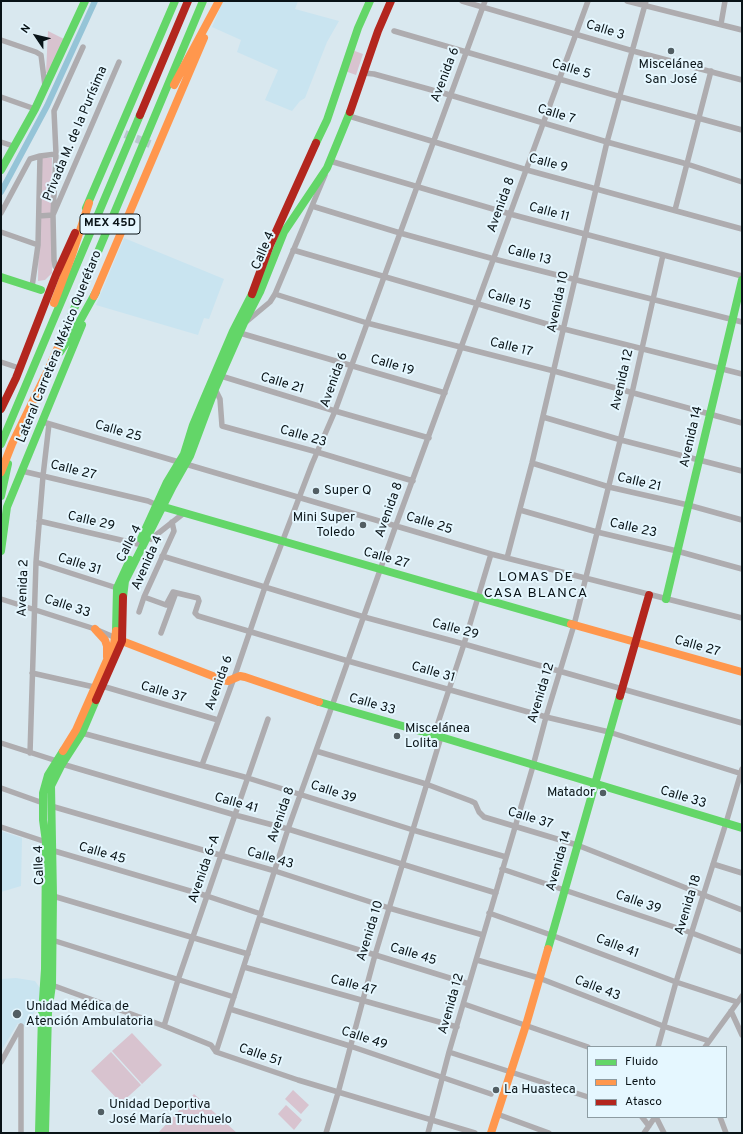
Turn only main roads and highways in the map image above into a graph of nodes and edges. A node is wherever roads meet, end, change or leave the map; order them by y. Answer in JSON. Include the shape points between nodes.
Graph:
{"nodes":[{"id":1,"x":85,"y":1,"type":"edge"},
{"id":2,"x":175,"y":1,"type":"edge"},
{"id":3,"x":188,"y":1,"type":"edge"},
{"id":4,"x":203,"y":1,"type":"edge"},
{"id":5,"x":219,"y":1,"type":"edge"},
{"id":6,"x":370,"y":1,"type":"edge"},
{"id":7,"x":391,"y":1,"type":"edge"},
{"id":8,"x":157,"y":112,"type":"junction"},
{"id":9,"x":1,"y":170,"type":"edge"},
{"id":10,"x":89,"y":203,"type":"junction"},
{"id":11,"x":57,"y":273,"type":"junction"},
{"id":12,"x":1,"y":277,"type":"edge"},
{"id":13,"x":742,"y":280,"type":"edge"},
{"id":14,"x":41,"y":290,"type":"junction"},
{"id":15,"x":96,"y":292,"type":"junction"},
{"id":16,"x":43,"y":306,"type":"junction"},
{"id":17,"x":36,"y":364,"type":"junction"},
{"id":18,"x":49,"y":368,"type":"junction"},
{"id":19,"x":1,"y":409,"type":"edge"},
{"id":20,"x":1,"y":444,"type":"edge"},
{"id":21,"x":12,"y":444,"type":"junction"},
{"id":22,"x":182,"y":462,"type":"junction"},
{"id":23,"x":1,"y":472,"type":"edge"},
{"id":24,"x":1,"y":496,"type":"edge"},
{"id":25,"x":160,"y":505,"type":"junction"},
{"id":26,"x":1,"y":551,"type":"edge"},
{"id":27,"x":649,"y":595,"type":"road end"},
{"id":28,"x":666,"y":599,"type":"road end"},
{"id":29,"x":95,"y":629,"type":"road end"},
{"id":30,"x":119,"y":639,"type":"junction"},
{"id":31,"x":635,"y":643,"type":"junction"},
{"id":32,"x":108,"y":657,"type":"junction"},
{"id":33,"x":742,"y":672,"type":"edge"},
{"id":34,"x":98,"y":687,"type":"junction"},
{"id":35,"x":59,"y":763,"type":"junction"},
{"id":36,"x":595,"y":784,"type":"junction"},
{"id":37,"x":47,"y":805,"type":"junction"},
{"id":38,"x":742,"y":828,"type":"edge"},
{"id":39,"x":48,"y":984,"type":"junction"},
{"id":40,"x":38,"y":1133,"type":"edge"},
{"id":41,"x":45,"y":1133,"type":"edge"},
{"id":42,"x":492,"y":1133,"type":"edge"}],
"edges":[{"from":1,"to":9,"type":"main road","via":[[45,89]]},
{"from":2,"to":10,"type":"main road","via":[[122,133]]},
{"from":3,"to":17,"type":"main road","number":"MEX 45D"},
{"from":4,"to":8,"type":"main road","number":"MEX 45D"},
{"from":5,"to":8,"type":"main road","via":[[182,72]]},
{"from":5,"to":15,"type":"main road","name":"Lateral Carretera México Querétaro","via":[[183,87],[153,145]]},
{"from":6,"to":22,"type":"main road","name":"Calle 4","via":[[358,28],[327,120],[270,245],[254,290],[233,331],[193,426]]},
{"from":7,"to":22,"type":"main road","name":"Calle 4","via":[[349,116],[328,164],[284,232],[260,292],[215,389],[196,442]]},
{"from":8,"to":18,"type":"main road","number":"MEX 45D"},
{"from":10,"to":11,"type":"main road"},
{"from":10,"to":17,"type":"main road","via":[[48,320]]},
{"from":11,"to":14,"type":"main road"},
{"from":11,"to":16,"type":"main road"},
{"from":12,"to":14,"type":"main road"},
{"from":13,"to":28,"type":"main road","name":"Avenida 14"},
{"from":14,"to":16,"type":"main road"},
{"from":15,"to":18,"type":"main road","via":[[67,343]]},
{"from":15,"to":26,"type":"main road","name":"Lateral Carretera México Querétaro","via":[[69,355],[46,423],[7,507]]},
{"from":16,"to":19,"type":"main road","via":[[20,368]]},
{"from":17,"to":20,"type":"main road","number":"MEX 45D"},
{"from":18,"to":21,"type":"main road","number":"MEX 45D"},
{"from":21,"to":23,"type":"main road","number":"MEX 45D"},
{"from":21,"to":24,"type":"main road"},
{"from":22,"to":25,"type":"main road","name":"Calle 4","via":[[167,482]]},
{"from":25,"to":30,"type":"main road","name":"Calle 4","via":[[125,581],[124,630]]},
{"from":25,"to":30,"type":"main road","name":"Calle 4","via":[[116,588]]},
{"from":25,"to":31,"type":"main road","name":"Calle 27"},
{"from":27,"to":31,"type":"main road","name":"Avenida 14"},
{"from":29,"to":32,"type":"main road","via":[[105,640]]},
{"from":30,"to":32,"type":"main road","name":"Calle 4"},
{"from":30,"to":34,"type":"main road","name":"Calle 4"},
{"from":30,"to":36,"type":"main road","name":"Calle 33","via":[[223,680],[245,677],[332,706]]},
{"from":31,"to":33,"type":"main road","name":"Calle 27"},
{"from":31,"to":36,"type":"main road","name":"Avenida 14"},
{"from":32,"to":34,"type":"main road","name":"Calle 4"},
{"from":34,"to":35,"type":"main road","name":"Calle 4"},
{"from":34,"to":35,"type":"main road","name":"Calle 4","via":[[82,733]]},
{"from":35,"to":37,"type":"main road","name":"Calle 4"},
{"from":36,"to":38,"type":"main road","name":"Calle 33"},
{"from":36,"to":42,"type":"main road","name":"Avenida 14","via":[[526,1025]]},
{"from":37,"to":39,"type":"main road","name":"Calle 4"},
{"from":37,"to":39,"type":"main road","name":"Calle 4","via":[[53,896]]},
{"from":39,"to":40,"type":"main road","name":"Calle 4","via":[[42,1014]]},
{"from":39,"to":41,"type":"main road","name":"Calle 4"}]}
